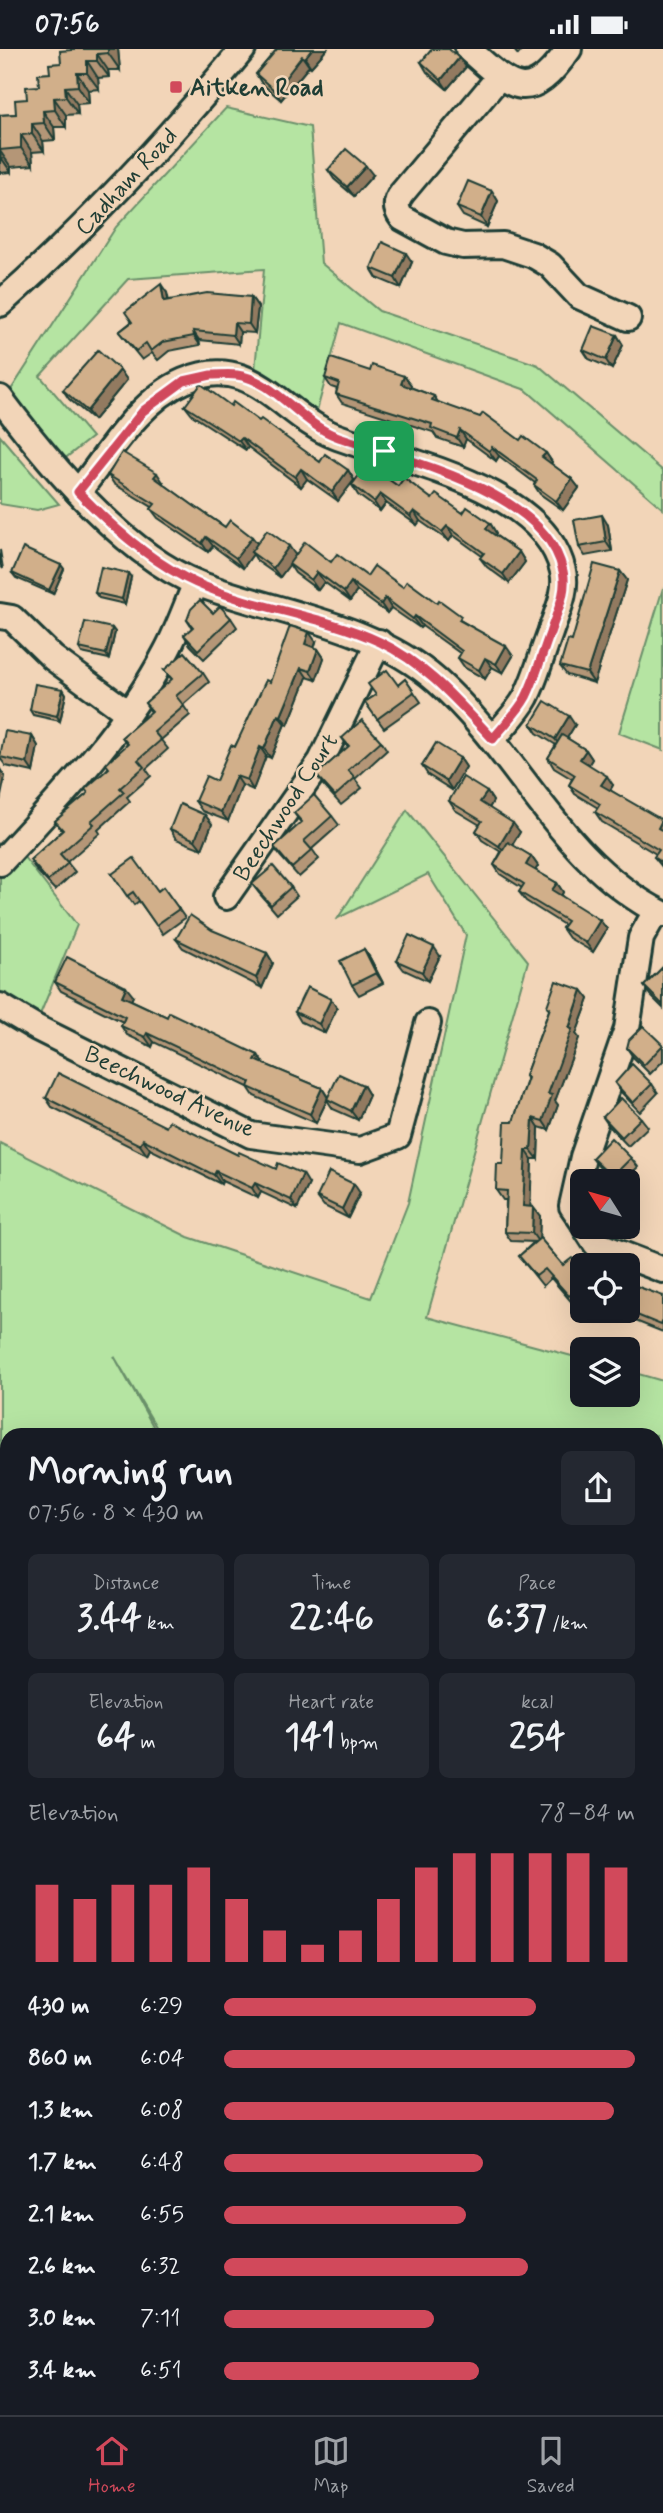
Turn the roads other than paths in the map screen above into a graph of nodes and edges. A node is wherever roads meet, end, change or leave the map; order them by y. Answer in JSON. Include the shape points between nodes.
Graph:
{"nodes":[{"id":1,"x":243,"y":49,"type":"edge"},
{"id":2,"x":468,"y":49,"type":"edge"},
{"id":3,"x":569,"y":49,"type":"edge"},
{"id":4,"x":499,"y":77,"type":"junction"},
{"id":5,"x":0,"y":304,"type":"edge"},
{"id":6,"x":628,"y":318,"type":"dead end"},
{"id":7,"x":0,"y":398,"type":"edge"},
{"id":8,"x":78,"y":492,"type":"junction"},
{"id":9,"x":196,"y":583,"type":"junction"},
{"id":10,"x":0,"y":616,"type":"edge"},
{"id":11,"x":379,"y":642,"type":"junction"},
{"id":12,"x":128,"y":713,"type":"junction"},
{"id":13,"x":493,"y":739,"type":"junction"},
{"id":14,"x":0,"y":863,"type":"edge"},
{"id":15,"x":226,"y":897,"type":"dead end"},
{"id":16,"x":660,"y":912,"type":"edge"},
{"id":17,"x":0,"y":1006,"type":"edge"},
{"id":18,"x":428,"y":1023,"type":"dead end"},
{"id":19,"x":580,"y":1169,"type":"edge"},
{"id":20,"x":593,"y":1239,"type":"edge"},
{"id":21,"x":663,"y":1271,"type":"edge"}],
"edges":[{"from":1,"to":5,"type":"street","name":"Cadham Road","via":[[98,214]]},
{"from":2,"to":4,"type":"street"},
{"from":3,"to":4,"type":"street","via":[[532,86],[515,86]]},
{"from":4,"to":6,"type":"street","via":[[402,193],[398,213],[446,242],[503,245],[533,255],[550,265],[579,296]]},
{"from":7,"to":8,"type":"street","via":[[44,457]]},
{"from":8,"to":9,"type":"street","via":[[147,553]]},
{"from":8,"to":13,"type":"street","via":[[143,411],[184,381],[211,375],[239,375],[270,390],[334,435],[435,467],[481,488],[542,530],[564,573],[562,599],[525,699]]},
{"from":9,"to":11,"type":"street"},
{"from":9,"to":12,"type":"street","via":[[166,652]]},
{"from":10,"to":12,"type":"street","via":[[12,618],[53,658]]},
{"from":11,"to":13,"type":"street","via":[[438,681]]},
{"from":11,"to":15,"type":"street","name":"Beechwood Court","via":[[321,761]]},
{"from":12,"to":14,"type":"street"},
{"from":13,"to":16,"type":"street","via":[[593,867]]},
{"from":16,"to":19,"type":"street","via":[[641,938],[627,1029]]},
{"from":17,"to":18,"type":"street","name":"Beechwood Avenue","via":[[251,1135],[360,1150],[398,1136]]},
{"from":20,"to":21,"type":"street"}]}
